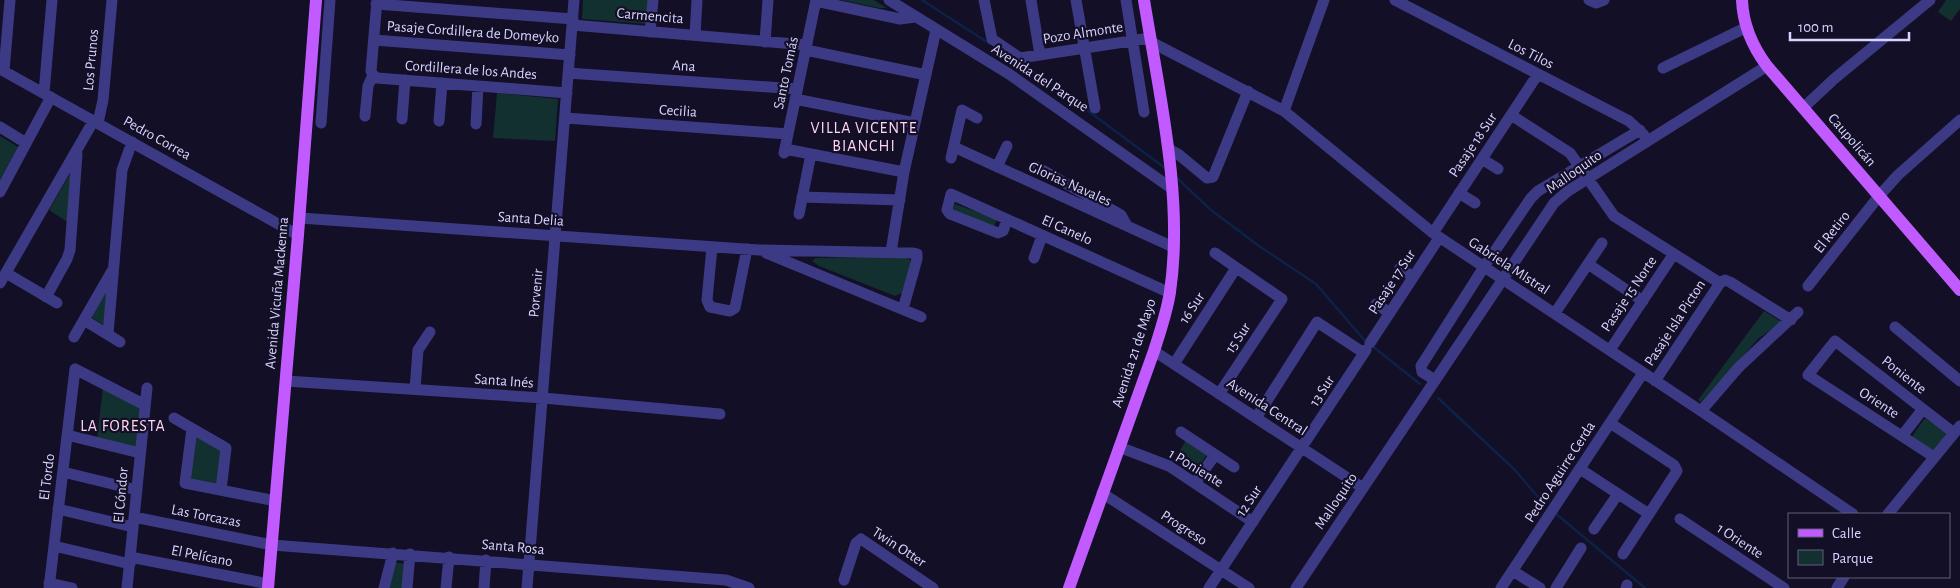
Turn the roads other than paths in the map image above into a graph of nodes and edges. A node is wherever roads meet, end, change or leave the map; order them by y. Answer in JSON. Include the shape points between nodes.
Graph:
{"nodes":[{"id":1,"x":10,"y":0,"type":"edge"},
{"id":2,"x":52,"y":0,"type":"edge"},
{"id":3,"x":112,"y":0,"type":"edge"},
{"id":4,"x":316,"y":0,"type":"edge"},
{"id":5,"x":330,"y":0,"type":"edge"},
{"id":6,"x":574,"y":0,"type":"edge"},
{"id":7,"x":653,"y":0,"type":"edge"},
{"id":8,"x":697,"y":0,"type":"edge"},
{"id":9,"x":768,"y":0,"type":"edge"},
{"id":10,"x":816,"y":0,"type":"edge"},
{"id":11,"x":888,"y":0,"type":"edge"},
{"id":12,"x":984,"y":0,"type":"edge"},
{"id":13,"x":1031,"y":0,"type":"edge"},
{"id":14,"x":1076,"y":0,"type":"edge"},
{"id":15,"x":1126,"y":0,"type":"edge"},
{"id":16,"x":1144,"y":0,"type":"edge"},
{"id":17,"x":1324,"y":0,"type":"edge"},
{"id":18,"x":1395,"y":0,"type":"edge"},
{"id":19,"x":1588,"y":0,"type":"edge"},
{"id":20,"x":1604,"y":0,"type":"edge"},
{"id":21,"x":1742,"y":0,"type":"edge"},
{"id":22,"x":1930,"y":0,"type":"edge"},
{"id":23,"x":377,"y":2,"type":"edge"},
{"id":24,"x":915,"y":17,"type":"junction"},
{"id":25,"x":572,"y":22,"type":"junction"},
{"id":26,"x":1747,"y":27,"type":"junction"},
{"id":27,"x":936,"y":30,"type":"junction"},
{"id":28,"x":650,"y":32,"type":"junction"},
{"id":29,"x":695,"y":35,"type":"junction"},
{"id":30,"x":374,"y":40,"type":"junction"},
{"id":31,"x":1132,"y":40,"type":"junction"},
{"id":32,"x":1151,"y":40,"type":"junction"},
{"id":33,"x":765,"y":42,"type":"junction"},
{"id":34,"x":807,"y":47,"type":"junction"},
{"id":35,"x":1084,"y":48,"type":"junction"},
{"id":36,"x":570,"y":54,"type":"junction"},
{"id":37,"x":1040,"y":55,"type":"junction"},
{"id":38,"x":1767,"y":66,"type":"junction"},
{"id":39,"x":1663,"y":68,"type":"dead end"},
{"id":40,"x":2,"y":70,"type":"edge"},
{"id":41,"x":568,"y":73,"type":"junction"},
{"id":42,"x":1538,"y":74,"type":"junction"},
{"id":43,"x":373,"y":75,"type":"junction"},
{"id":44,"x":926,"y":75,"type":"junction"},
{"id":45,"x":405,"y":80,"type":"junction"},
{"id":46,"x":442,"y":83,"type":"junction"},
{"id":47,"x":478,"y":86,"type":"junction"},
{"id":48,"x":1248,"y":91,"type":"junction"},
{"id":49,"x":567,"y":93,"type":"junction"},
{"id":50,"x":796,"y":94,"type":"junction"},
{"id":51,"x":48,"y":95,"type":"junction"},
{"id":52,"x":1094,"y":108,"type":"dead end"},
{"id":53,"x":1803,"y":108,"type":"junction"},
{"id":54,"x":1284,"y":111,"type":"junction"},
{"id":55,"x":1144,"y":112,"type":"dead end"},
{"id":56,"x":365,"y":116,"type":"dead end"},
{"id":57,"x":1511,"y":116,"type":"junction"},
{"id":58,"x":565,"y":118,"type":"junction"},
{"id":59,"x":977,"y":118,"type":"dead end"},
{"id":60,"x":402,"y":119,"type":"dead end"},
{"id":61,"x":1960,"y":120,"type":"edge"},
{"id":62,"x":439,"y":121,"type":"dead end"},
{"id":63,"x":96,"y":122,"type":"junction"},
{"id":64,"x":321,"y":123,"type":"dead end"},
{"id":65,"x":915,"y":123,"type":"junction"},
{"id":66,"x":476,"y":124,"type":"dead end"},
{"id":67,"x":0,"y":127,"type":"edge"},
{"id":68,"x":1640,"y":130,"type":"junction"},
{"id":69,"x":788,"y":134,"type":"junction"},
{"id":70,"x":1648,"y":141,"type":"junction"},
{"id":71,"x":132,"y":142,"type":"junction"},
{"id":72,"x":26,"y":143,"type":"junction"},
{"id":73,"x":1007,"y":146,"type":"dead end"},
{"id":74,"x":1169,"y":149,"type":"junction"},
{"id":75,"x":77,"y":150,"type":"junction"},
{"id":76,"x":811,"y":154,"type":"junction"},
{"id":77,"x":1482,"y":159,"type":"junction"},
{"id":78,"x":1580,"y":166,"type":"junction"},
{"id":79,"x":997,"y":167,"type":"junction"},
{"id":80,"x":1498,"y":169,"type":"dead end"},
{"id":81,"x":904,"y":172,"type":"junction"},
{"id":82,"x":1588,"y":178,"type":"junction"},
{"id":83,"x":1030,"y":182,"type":"junction"},
{"id":84,"x":1171,"y":183,"type":"junction"},
{"id":85,"x":0,"y":192,"type":"edge"},
{"id":86,"x":1459,"y":193,"type":"junction"},
{"id":87,"x":1879,"y":196,"type":"junction"},
{"id":88,"x":802,"y":197,"type":"junction"},
{"id":89,"x":900,"y":200,"type":"junction"},
{"id":90,"x":1475,"y":203,"type":"dead end"},
{"id":91,"x":799,"y":214,"type":"dead end"},
{"id":92,"x":300,"y":218,"type":"junction"},
{"id":93,"x":1007,"y":220,"type":"junction"},
{"id":94,"x":1126,"y":226,"type":"junction"},
{"id":95,"x":298,"y":235,"type":"junction"},
{"id":96,"x":1436,"y":235,"type":"junction"},
{"id":97,"x":556,"y":236,"type":"junction"},
{"id":98,"x":1042,"y":236,"type":"junction"},
{"id":99,"x":1602,"y":243,"type":"dead end"},
{"id":100,"x":712,"y":247,"type":"junction"},
{"id":101,"x":1173,"y":248,"type":"junction"},
{"id":102,"x":747,"y":249,"type":"junction"},
{"id":103,"x":759,"y":250,"type":"junction"},
{"id":104,"x":808,"y":251,"type":"junction"},
{"id":105,"x":891,"y":252,"type":"junction"},
{"id":106,"x":1215,"y":253,"type":"dead end"},
{"id":107,"x":1674,"y":255,"type":"junction"},
{"id":108,"x":1034,"y":258,"type":"dead end"},
{"id":109,"x":1588,"y":264,"type":"junction"},
{"id":110,"x":1484,"y":267,"type":"junction"},
{"id":111,"x":114,"y":268,"type":"junction"},
{"id":112,"x":1236,"y":268,"type":"junction"},
{"id":113,"x":1400,"y":268,"type":"dead end"},
{"id":114,"x":804,"y":269,"type":"junction"},
{"id":115,"x":1413,"y":277,"type":"junction"},
{"id":116,"x":3,"y":278,"type":"edge"},
{"id":117,"x":1502,"y":279,"type":"junction"},
{"id":118,"x":1720,"y":283,"type":"junction"},
{"id":119,"x":1808,"y":286,"type":"dead end"},
{"id":120,"x":1960,"y":290,"type":"edge"},
{"id":121,"x":1170,"y":293,"type":"junction"},
{"id":122,"x":46,"y":296,"type":"junction"},
{"id":123,"x":1643,"y":301,"type":"junction"},
{"id":124,"x":57,"y":303,"type":"dead end"},
{"id":125,"x":1376,"y":304,"type":"dead end"},
{"id":126,"x":903,"y":309,"type":"junction"},
{"id":127,"x":1390,"y":313,"type":"junction"},
{"id":128,"x":1555,"y":313,"type":"junction"},
{"id":129,"x":920,"y":316,"type":"dead end"},
{"id":130,"x":84,"y":320,"type":"junction"},
{"id":131,"x":1895,"y":327,"type":"dead end"},
{"id":132,"x":430,"y":332,"type":"dead end"},
{"id":133,"x":108,"y":334,"type":"junction"},
{"id":134,"x":74,"y":337,"type":"dead end"},
{"id":135,"x":120,"y":342,"type":"dead end"},
{"id":136,"x":1367,"y":349,"type":"junction"},
{"id":137,"x":1610,"y":350,"type":"junction"},
{"id":138,"x":1154,"y":351,"type":"junction"},
{"id":139,"x":1174,"y":364,"type":"junction"},
{"id":140,"x":1643,"y":373,"type":"junction"},
{"id":141,"x":1808,"y":375,"type":"joint"},
{"id":142,"x":286,"y":380,"type":"junction"},
{"id":143,"x":1434,"y":380,"type":"junction"},
{"id":144,"x":1656,"y":381,"type":"junction"},
{"id":145,"x":1960,"y":381,"type":"edge"},
{"id":146,"x":147,"y":388,"type":"dead end"},
{"id":147,"x":415,"y":389,"type":"junction"},
{"id":148,"x":1219,"y":394,"type":"junction"},
{"id":149,"x":542,"y":398,"type":"junction"},
{"id":150,"x":145,"y":405,"type":"junction"},
{"id":151,"x":1923,"y":410,"type":"junction"},
{"id":152,"x":1701,"y":411,"type":"junction"},
{"id":153,"x":720,"y":414,"type":"dead end"},
{"id":154,"x":174,"y":418,"type":"dead end"},
{"id":155,"x":1256,"y":418,"type":"junction"},
{"id":156,"x":1610,"y":423,"type":"junction"},
{"id":157,"x":192,"y":429,"type":"junction"},
{"id":158,"x":1957,"y":430,"type":"edge"},
{"id":159,"x":1181,"y":432,"type":"dead end"},
{"id":160,"x":67,"y":435,"type":"junction"},
{"id":161,"x":1902,"y":436,"type":"junction"},
{"id":162,"x":1119,"y":447,"type":"junction"},
{"id":163,"x":1302,"y":448,"type":"junction"},
{"id":164,"x":140,"y":452,"type":"junction"},
{"id":165,"x":1215,"y":454,"type":"junction"},
{"id":166,"x":1934,"y":457,"type":"junction"},
{"id":167,"x":1234,"y":467,"type":"dead end"},
{"id":168,"x":1580,"y":469,"type":"junction"},
{"id":169,"x":62,"y":472,"type":"junction"},
{"id":170,"x":1195,"y":483,"type":"junction"},
{"id":171,"x":1362,"y":488,"type":"junction"},
{"id":172,"x":137,"y":490,"type":"junction"},
{"id":173,"x":221,"y":490,"type":"junction"},
{"id":174,"x":1102,"y":493,"type":"junction"},
{"id":175,"x":1618,"y":494,"type":"junction"},
{"id":176,"x":276,"y":501,"type":"junction"},
{"id":177,"x":58,"y":509,"type":"junction"},
{"id":178,"x":1852,"y":513,"type":"edge"},
{"id":179,"x":1889,"y":513,"type":"edge"},
{"id":180,"x":1649,"y":514,"type":"junction"},
{"id":181,"x":1680,"y":519,"type":"dead end"},
{"id":182,"x":134,"y":522,"type":"junction"},
{"id":183,"x":1253,"y":522,"type":"junction"},
{"id":184,"x":1594,"y":529,"type":"dead end"},
{"id":185,"x":272,"y":544,"type":"junction"},
{"id":186,"x":54,"y":546,"type":"junction"},
{"id":187,"x":1581,"y":548,"type":"dead end"},
{"id":188,"x":393,"y":553,"type":"junction"},
{"id":189,"x":410,"y":554,"type":"junction"},
{"id":190,"x":1623,"y":554,"type":"dead end"},
{"id":191,"x":449,"y":557,"type":"junction"},
{"id":192,"x":130,"y":560,"type":"junction"},
{"id":193,"x":486,"y":560,"type":"junction"},
{"id":194,"x":529,"y":563,"type":"junction"},
{"id":195,"x":1221,"y":570,"type":"junction"},
{"id":196,"x":1513,"y":571,"type":"junction"},
{"id":197,"x":844,"y":580,"type":"dead end"},
{"id":198,"x":704,"y":583,"type":"edge"},
{"id":199,"x":49,"y":585,"type":"edge"},
{"id":200,"x":268,"y":586,"type":"edge"},
{"id":201,"x":72,"y":588,"type":"edge"},
{"id":202,"x":127,"y":588,"type":"edge"},
{"id":203,"x":384,"y":588,"type":"edge"},
{"id":204,"x":407,"y":588,"type":"edge"},
{"id":205,"x":446,"y":588,"type":"edge"},
{"id":206,"x":484,"y":588,"type":"edge"},
{"id":207,"x":527,"y":588,"type":"edge"},
{"id":208,"x":749,"y":588,"type":"edge"},
{"id":209,"x":933,"y":588,"type":"edge"},
{"id":210,"x":1069,"y":588,"type":"edge"},
{"id":211,"x":1209,"y":588,"type":"edge"},
{"id":212,"x":1249,"y":588,"type":"edge"},
{"id":213,"x":1296,"y":588,"type":"edge"},
{"id":214,"x":1501,"y":588,"type":"edge"},
{"id":215,"x":1540,"y":588,"type":"edge"},
{"id":216,"x":1556,"y":588,"type":"edge"},
{"id":217,"x":1784,"y":588,"type":"edge"}],
"edges":[{"from":1,"to":40,"type":"street"},
{"from":2,"to":51,"type":"street"},
{"from":3,"to":63,"type":"street","name":"Los Prunos","via":[[103,100]]},
{"from":4,"to":92,"type":"main road","name":"Avenida Vicuña Mackenna"},
{"from":5,"to":64,"type":"street"},
{"from":6,"to":25,"type":"street","name":"Porvenir"},
{"from":7,"to":28,"type":"street"},
{"from":8,"to":29,"type":"street"},
{"from":9,"to":33,"type":"street"},
{"from":10,"to":24,"type":"street","via":[[900,19]]},
{"from":10,"to":34,"type":"street","name":"Santo Tomás"},
{"from":11,"to":24,"type":"street","name":"Avenida del Parque"},
{"from":12,"to":37,"type":"street","name":"Pozo Almonte","via":[[992,39],[1020,58]]},
{"from":13,"to":37,"type":"street"},
{"from":14,"to":35,"type":"street"},
{"from":15,"to":31,"type":"street"},
{"from":16,"to":32,"type":"main road","name":"Avenida 21 de Mayo"},
{"from":17,"to":54,"type":"street"},
{"from":18,"to":42,"type":"street","name":"Los Tilos"},
{"from":19,"to":20,"type":"street","via":[[1596,3]]},
{"from":21,"to":26,"type":"main road","name":"Caupolicán"},
{"from":22,"to":53,"type":"street"},
{"from":23,"to":25,"type":"street","name":"Carmencita"},
{"from":23,"to":30,"type":"street"},
{"from":24,"to":27,"type":"street","name":"Avenida del Parque"},
{"from":25,"to":28,"type":"street","name":"Carmencita"},
{"from":25,"to":36,"type":"street","name":"Porvenir"},
{"from":26,"to":38,"type":"main road","name":"Caupolicán"},
{"from":26,"to":39,"type":"street"},
{"from":27,"to":44,"type":"street"},
{"from":27,"to":84,"type":"street","name":"Avenida del Parque","via":[[1010,74]]},
{"from":28,"to":29,"type":"street","name":"Carmencita"},
{"from":29,"to":33,"type":"street","name":"Carmencita"},
{"from":30,"to":36,"type":"street","name":"Pasaje Cordillera de Domeyko"},
{"from":30,"to":43,"type":"street"},
{"from":31,"to":32,"type":"street","name":"Pozo Almonte"},
{"from":31,"to":35,"type":"street","name":"Pozo Almonte"},
{"from":31,"to":55,"type":"street"},
{"from":32,"to":48,"type":"street","name":"Gabriela MIstral"},
{"from":32,"to":74,"type":"main road","name":"Avenida 21 de Mayo"},
{"from":33,"to":34,"type":"street","name":"Carmencita"},
{"from":34,"to":44,"type":"street","name":"Carmencita"},
{"from":34,"to":50,"type":"street","name":"Santo Tomás"},
{"from":35,"to":37,"type":"street","name":"Pozo Almonte"},
{"from":35,"to":52,"type":"street"},
{"from":36,"to":41,"type":"street","name":"Porvenir"},
{"from":38,"to":53,"type":"main road","name":"Caupolicán"},
{"from":38,"to":70,"type":"street","name":"Malloquito"},
{"from":40,"to":51,"type":"street","name":"Pedro Correa"},
{"from":41,"to":49,"type":"street","name":"Porvenir"},
{"from":41,"to":50,"type":"street","name":"Ana"},
{"from":42,"to":57,"type":"street","name":"Pasaje 18 Sur"},
{"from":42,"to":68,"type":"street","name":"Los Tilos","via":[[1629,121]]},
{"from":43,"to":45,"type":"street","name":"Cordillera de los Andes"},
{"from":43,"to":56,"type":"street","via":[[368,86]]},
{"from":44,"to":65,"type":"street"},
{"from":45,"to":46,"type":"street","name":"Cordillera de los Andes"},
{"from":45,"to":60,"type":"street"},
{"from":46,"to":47,"type":"street","name":"Cordillera de los Andes"},
{"from":46,"to":62,"type":"street"},
{"from":47,"to":49,"type":"street","name":"Cordillera de los Andes"},
{"from":47,"to":66,"type":"street"},
{"from":48,"to":54,"type":"street","name":"Gabriela MIstral"},
{"from":48,"to":74,"type":"street","via":[[1213,177],[1207,178]]},
{"from":49,"to":58,"type":"street","name":"Porvenir"},
{"from":50,"to":65,"type":"street","name":"Ana"},
{"from":50,"to":69,"type":"street","name":"Santo Tomás"},
{"from":51,"to":63,"type":"street","name":"Pedro Correa"},
{"from":51,"to":72,"type":"street"},
{"from":53,"to":87,"type":"main road","name":"Caupolicán"},
{"from":54,"to":96,"type":"street","name":"Gabriela MIstral"},
{"from":57,"to":77,"type":"street","name":"Pasaje 18 Sur"},
{"from":57,"to":78,"type":"street","via":[[1567,150]]},
{"from":58,"to":69,"type":"street","name":"Cecilia"},
{"from":58,"to":97,"type":"street","name":"Porvenir"},
{"from":59,"to":79,"type":"street","name":"Glorias Navales","via":[[962,110],[952,152]]},
{"from":61,"to":87,"type":"street","name":"El Retiro","via":[[1898,174]]},
{"from":63,"to":71,"type":"street","name":"Pedro Correa"},
{"from":63,"to":75,"type":"street","name":"Los Prunos"},
{"from":65,"to":81,"type":"street"},
{"from":67,"to":72,"type":"street"},
{"from":68,"to":70,"type":"street","name":"Los Tilos"},
{"from":68,"to":78,"type":"street","name":"Malloquito"},
{"from":69,"to":76,"type":"street","name":"Santo Tomás","via":[[785,151]]},
{"from":70,"to":82,"type":"street","name":"Malloquito"},
{"from":71,"to":95,"type":"street","name":"Pedro Correa"},
{"from":71,"to":111,"type":"street","via":[[122,170]]},
{"from":72,"to":85,"type":"street"},
{"from":73,"to":79,"type":"street"},
{"from":74,"to":84,"type":"main road","name":"Avenida 21 de Mayo"},
{"from":75,"to":116,"type":"street","name":"Los Prunos"},
{"from":75,"to":122,"type":"street","via":[[70,250]]},
{"from":76,"to":81,"type":"street"},
{"from":76,"to":88,"type":"street"},
{"from":77,"to":80,"type":"street"},
{"from":77,"to":86,"type":"street","name":"Pasaje 18 Sur"},
{"from":78,"to":82,"type":"street"},
{"from":78,"to":110,"type":"street","name":"Malloquito","via":[[1534,194]]},
{"from":79,"to":83,"type":"street","name":"Glorias Navales"},
{"from":81,"to":89,"type":"street"},
{"from":82,"to":107,"type":"street","via":[[1612,214]]},
{"from":82,"to":117,"type":"street","name":"Malloquito","via":[[1554,203]]},
{"from":83,"to":94,"type":"street","name":"Glorias Navales"},
{"from":83,"to":94,"type":"street","via":[[1039,163],[1121,215]]},
{"from":84,"to":101,"type":"main road","name":"Avenida 21 de Mayo"},
{"from":86,"to":90,"type":"street"},
{"from":86,"to":96,"type":"street","name":"Pasaje 18 Sur"},
{"from":87,"to":119,"type":"street","name":"El Retiro"},
{"from":87,"to":120,"type":"main road","name":"Caupolicán"},
{"from":88,"to":89,"type":"street"},
{"from":88,"to":91,"type":"street"},
{"from":89,"to":105,"type":"street"},
{"from":92,"to":95,"type":"main road","name":"Avenida Vicuña Mackenna"},
{"from":92,"to":97,"type":"street","name":"Santa Delia"},
{"from":93,"to":93,"type":"street","name":"El Canelo","via":[[951,194],[947,210],[950,214],[998,233],[1003,231]]},
{"from":93,"to":98,"type":"street","name":"El Canelo"},
{"from":94,"to":101,"type":"street","name":"Glorias Navales"},
{"from":95,"to":142,"type":"main road","name":"Avenida Vicuña Mackenna"},
{"from":96,"to":110,"type":"street","name":"Gabriela MIstral"},
{"from":96,"to":115,"type":"street","name":"Pasaje 17 Sur"},
{"from":97,"to":100,"type":"street","name":"Santa Delia"},
{"from":97,"to":149,"type":"street","name":"Porvenir"},
{"from":98,"to":108,"type":"street"},
{"from":98,"to":121,"type":"street","name":"El Canelo"},
{"from":99,"to":109,"type":"street"},
{"from":100,"to":102,"type":"street","name":"Santa Delia"},
{"from":100,"to":102,"type":"street","via":[[707,300],[710,307],[730,311],[735,308]]},
{"from":101,"to":121,"type":"main road","name":"Avenida 21 de Mayo"},
{"from":102,"to":103,"type":"street","name":"Santa Delia"},
{"from":103,"to":104,"type":"street"},
{"from":103,"to":114,"type":"street"},
{"from":104,"to":105,"type":"street"},
{"from":104,"to":114,"type":"street","via":[[802,255]]},
{"from":105,"to":126,"type":"street","via":[[917,254]]},
{"from":106,"to":112,"type":"street"},
{"from":107,"to":118,"type":"street"},
{"from":107,"to":123,"type":"street","name":"Pasaje 15 Norte"},
{"from":109,"to":123,"type":"street"},
{"from":109,"to":128,"type":"street"},
{"from":110,"to":117,"type":"street","name":"Gabriela MIstral"},
{"from":110,"to":143,"type":"street","name":"Malloquito","via":[[1421,366],[1422,372]]},
{"from":111,"to":130,"type":"street"},
{"from":111,"to":133,"type":"street"},
{"from":112,"to":139,"type":"street","name":"16 Sur"},
{"from":112,"to":148,"type":"street","name":"15 Sur","via":[[1282,299]]},
{"from":113,"to":115,"type":"street"},
{"from":114,"to":126,"type":"street"},
{"from":115,"to":127,"type":"street","name":"Pasaje 17 Sur"},
{"from":116,"to":122,"type":"street"},
{"from":117,"to":128,"type":"street","name":"Gabriela MIstral"},
{"from":117,"to":143,"type":"street","name":"Malloquito"},
{"from":118,"to":144,"type":"street","name":"Pasaje Isla Picton"},
{"from":118,"to":152,"type":"street","via":[[1730,282],[1794,316],[1738,367]]},
{"from":121,"to":138,"type":"main road","name":"Avenida 21 de Mayo"},
{"from":122,"to":124,"type":"street"},
{"from":123,"to":137,"type":"street","name":"Pasaje 15 Norte"},
{"from":125,"to":127,"type":"street"},
{"from":126,"to":129,"type":"street"},
{"from":127,"to":136,"type":"street","name":"Pasaje 17 Sur"},
{"from":128,"to":137,"type":"street","name":"Gabriela MIstral"},
{"from":130,"to":133,"type":"street"},
{"from":130,"to":134,"type":"street"},
{"from":131,"to":145,"type":"street"},
{"from":132,"to":147,"type":"street","via":[[418,350]]},
{"from":133,"to":135,"type":"street"},
{"from":136,"to":155,"type":"street","via":[[1317,322]]},
{"from":136,"to":163,"type":"street","name":"13 Sur"},
{"from":137,"to":140,"type":"street","name":"Gabriela MIstral"},
{"from":138,"to":139,"type":"street","name":"Avenida Central"},
{"from":138,"to":162,"type":"main road","name":"Avenida 21 de Mayo"},
{"from":139,"to":148,"type":"street","name":"Avenida Central"},
{"from":140,"to":144,"type":"street","name":"Gabriela MIstral"},
{"from":140,"to":156,"type":"street","name":"Pedro Aguirre Cerda"},
{"from":141,"to":151,"type":"street","name":"Poniente","via":[[1835,341]]},
{"from":141,"to":161,"type":"street","name":"Oriente"},
{"from":142,"to":147,"type":"street","name":"Santa Inés"},
{"from":142,"to":176,"type":"main road","name":"Avenida Vicuña Mackenna"},
{"from":143,"to":171,"type":"street","name":"Malloquito"},
{"from":144,"to":152,"type":"street","name":"Gabriela MIstral"},
{"from":146,"to":150,"type":"street","name":"El Cóndor"},
{"from":147,"to":149,"type":"street","name":"Santa Inés"},
{"from":148,"to":155,"type":"street","name":"Avenida Central"},
{"from":149,"to":153,"type":"street","name":"Santa Inés"},
{"from":149,"to":194,"type":"street","name":"Porvenir"},
{"from":150,"to":160,"type":"street","name":"El Tordo","via":[[75,369]]},
{"from":150,"to":164,"type":"street","name":"El Cóndor"},
{"from":151,"to":158,"type":"street","name":"Poniente"},
{"from":151,"to":161,"type":"street"},
{"from":152,"to":178,"type":"street","name":"Gabriela MIstral"},
{"from":154,"to":157,"type":"street"},
{"from":155,"to":163,"type":"street","name":"Avenida Central"},
{"from":156,"to":168,"type":"street","name":"Pedro Aguirre Cerda"},
{"from":156,"to":180,"type":"street","via":[[1676,469]]},
{"from":157,"to":173,"type":"street","via":[[226,448]]},
{"from":157,"to":173,"type":"street","via":[[186,483]]},
{"from":158,"to":166,"type":"street"},
{"from":159,"to":165,"type":"street"},
{"from":160,"to":164,"type":"street"},
{"from":160,"to":169,"type":"street","name":"El Tordo"},
{"from":161,"to":166,"type":"street","name":"Oriente"},
{"from":162,"to":170,"type":"street","name":"1 P0niente","via":[[1166,464]]},
{"from":162,"to":174,"type":"main road","name":"Avenida 21 de Mayo"},
{"from":163,"to":171,"type":"street","name":"Avenida Central"},
{"from":163,"to":183,"type":"street","name":"12 Sur"},
{"from":164,"to":172,"type":"street","name":"El Cóndor"},
{"from":165,"to":167,"type":"street"},
{"from":165,"to":170,"type":"street"},
{"from":166,"to":179,"type":"street"},
{"from":168,"to":175,"type":"street"},
{"from":168,"to":196,"type":"street","name":"Pedro Aguirre Cerda"},
{"from":169,"to":172,"type":"street"},
{"from":169,"to":177,"type":"street","name":"El Tordo"},
{"from":170,"to":183,"type":"street","name":"1 P0niente"},
{"from":171,"to":213,"type":"street","name":"Malloquito"},
{"from":172,"to":182,"type":"street","name":"El Cóndor"},
{"from":173,"to":176,"type":"street"},
{"from":174,"to":195,"type":"street","name":"Progreso"},
{"from":174,"to":210,"type":"main road","name":"Avenida 21 de Mayo"},
{"from":175,"to":180,"type":"street"},
{"from":175,"to":184,"type":"street"},
{"from":176,"to":185,"type":"main road","name":"Avenida Vicuña Mackenna"},
{"from":177,"to":182,"type":"street","name":"Las Torcazas"},
{"from":177,"to":186,"type":"street","name":"El Tordo"},
{"from":180,"to":190,"type":"street"},
{"from":181,"to":217,"type":"street","name":"1 Oriente"},
{"from":182,"to":185,"type":"street","name":"Las Torcazas"},
{"from":182,"to":192,"type":"street","name":"El Cóndor"},
{"from":183,"to":195,"type":"street","name":"12 Sur"},
{"from":185,"to":188,"type":"street","name":"Santa Rosa"},
{"from":185,"to":200,"type":"main road","name":"Avenida Vicuña Mackenna"},
{"from":186,"to":192,"type":"street","name":"El Pelícano"},
{"from":186,"to":199,"type":"street","name":"El Tordo"},
{"from":187,"to":216,"type":"street"},
{"from":188,"to":189,"type":"street","name":"Santa Rosa"},
{"from":188,"to":203,"type":"street"},
{"from":189,"to":191,"type":"street","name":"Santa Rosa"},
{"from":189,"to":204,"type":"street"},
{"from":191,"to":193,"type":"street","name":"Santa Rosa"},
{"from":191,"to":205,"type":"street"},
{"from":192,"to":200,"type":"street","name":"El Pelícano"},
{"from":192,"to":202,"type":"street","name":"El Cóndor"},
{"from":193,"to":194,"type":"street","name":"Santa Rosa"},
{"from":193,"to":206,"type":"street"},
{"from":194,"to":198,"type":"street","name":"Santa Rosa"},
{"from":194,"to":207,"type":"street","name":"Porvenir"},
{"from":195,"to":211,"type":"street","name":"12 Sur"},
{"from":195,"to":212,"type":"street","name":"Progreso"},
{"from":196,"to":214,"type":"street","name":"Pedro Aguirre Cerda"},
{"from":196,"to":215,"type":"street"},
{"from":197,"to":209,"type":"street","name":"Twin Otter","via":[[856,543],[863,539]]},
{"from":198,"to":208,"type":"street","name":"Santa Rosa","via":[[731,580]]},
{"from":199,"to":201,"type":"street"}]}
